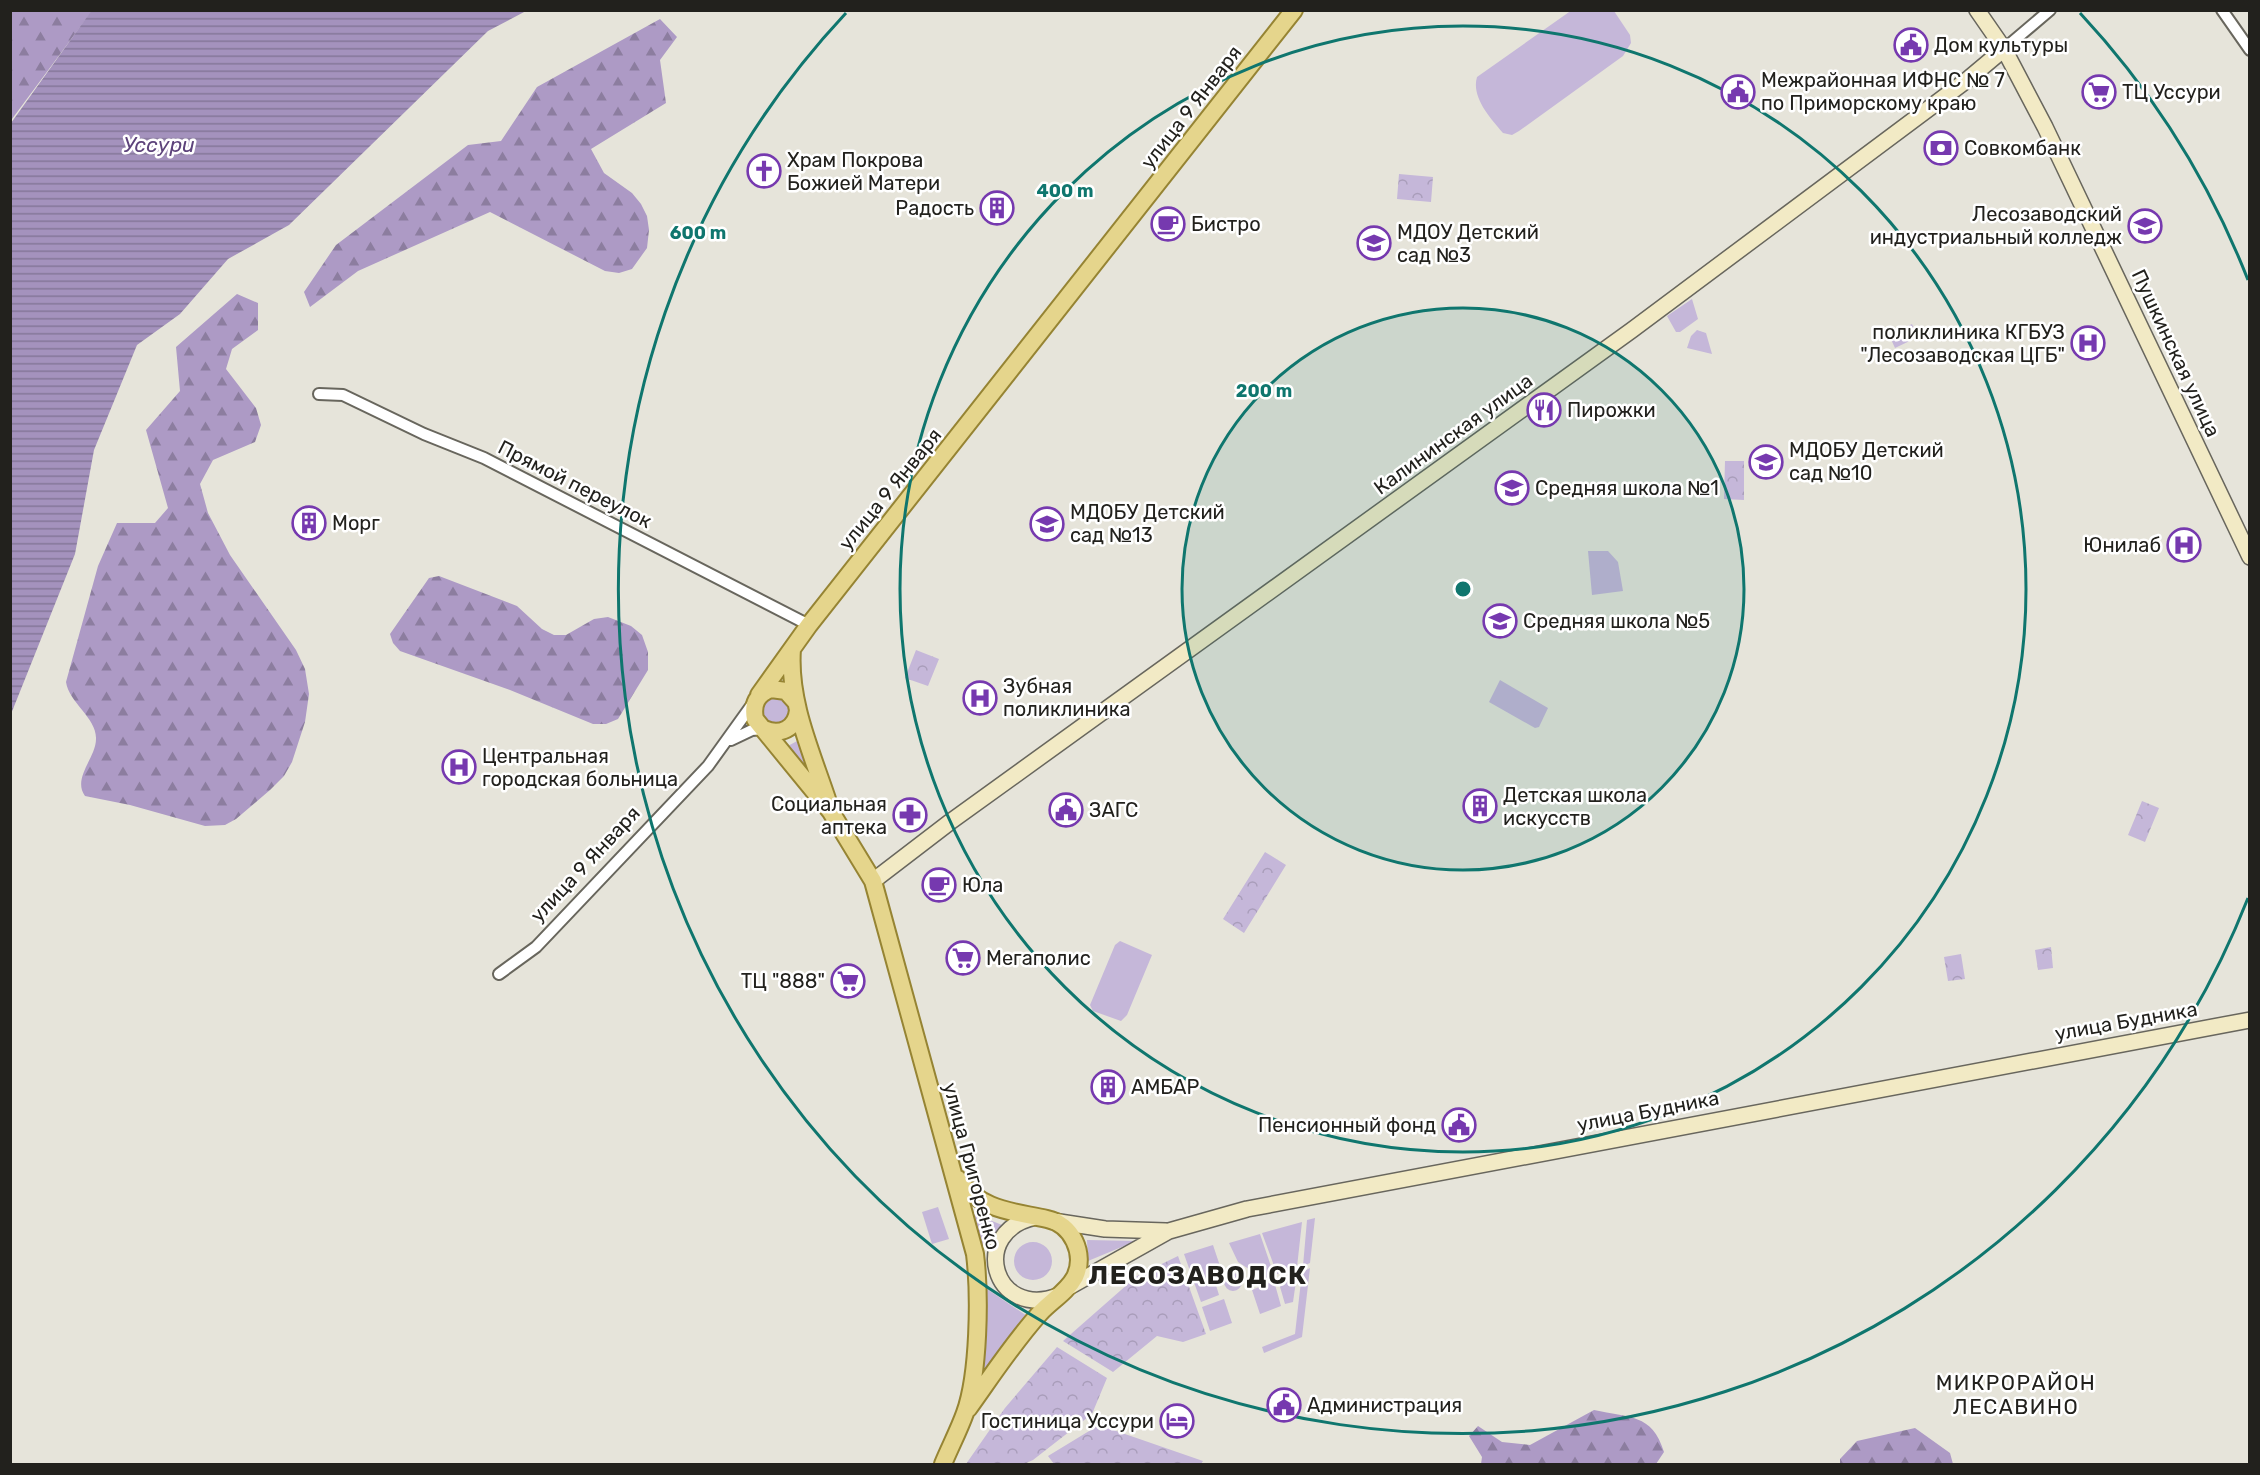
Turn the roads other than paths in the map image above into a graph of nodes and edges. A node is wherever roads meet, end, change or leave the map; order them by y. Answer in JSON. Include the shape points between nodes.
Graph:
{"nodes":[{"id":1,"x":1294,"y":10,"type":"edge"},
{"id":2,"x":1977,"y":10,"type":"edge"},
{"id":3,"x":2050,"y":10,"type":"edge"},
{"id":4,"x":2222,"y":10,"type":"edge"},
{"id":5,"x":2004,"y":49,"type":"junction"},
{"id":6,"x":2250,"y":50,"type":"edge"},
{"id":7,"x":319,"y":394,"type":"dead end"},
{"id":8,"x":2250,"y":557,"type":"edge"},
{"id":9,"x":809,"y":625,"type":"junction"},
{"id":10,"x":792,"y":650,"type":"junction"},
{"id":11,"x":758,"y":697,"type":"junction"},
{"id":12,"x":797,"y":706,"type":"junction"},
{"id":13,"x":764,"y":729,"type":"junction"},
{"id":14,"x":728,"y":742,"type":"junction"},
{"id":15,"x":831,"y":813,"type":"junction"},
{"id":16,"x":873,"y":881,"type":"junction"},
{"id":17,"x":500,"y":974,"type":"dead end"},
{"id":18,"x":2250,"y":1020,"type":"edge"},
{"id":19,"x":955,"y":1176,"type":"junction"},
{"id":20,"x":1043,"y":1219,"type":"junction"},
{"id":21,"x":1169,"y":1231,"type":"junction"},
{"id":22,"x":973,"y":1248,"type":"junction"},
{"id":23,"x":995,"y":1264,"type":"junction"},
{"id":24,"x":1063,"y":1292,"type":"junction"},
{"id":25,"x":979,"y":1298,"type":"junction"},
{"id":26,"x":966,"y":1412,"type":"junction"},
{"id":27,"x":943,"y":1464,"type":"edge"}],
"edges":[{"from":1,"to":9,"type":"main road","name":"улица 9 Января"},
{"from":2,"to":5,"type":"main road","name":"Пушкинская улица"},
{"from":3,"to":5,"type":"street","name":"Калининская улица"},
{"from":4,"to":6,"type":"street"},
{"from":5,"to":8,"type":"main road","name":"Пушкинская улица","via":[[2069,175]]},
{"from":5,"to":16,"type":"main road","name":"Калининская улица","via":[[1632,330]]},
{"from":7,"to":9,"type":"street","name":"Прямой переулок","via":[[343,395],[484,458]]},
{"from":9,"to":10,"type":"main road","name":"улица 9 Января"},
{"from":10,"to":11,"type":"main road","name":"улица 9 Января"},
{"from":10,"to":12,"type":"main road","via":[[791,678]]},
{"from":11,"to":12,"type":"main road","via":[[778,688],[792,695]]},
{"from":11,"to":13,"type":"main road","via":[[753,711]]},
{"from":11,"to":14,"type":"street","name":"улица 9 Января"},
{"from":12,"to":13,"type":"main road","via":[[794,722],[784,731]]},
{"from":12,"to":15,"type":"main road"},
{"from":13,"to":14,"type":"street"},
{"from":13,"to":15,"type":"main road"},
{"from":14,"to":17,"type":"street","name":"улица 9 Января","via":[[536,947]]},
{"from":15,"to":16,"type":"main road","name":"улица Григоренко"},
{"from":16,"to":19,"type":"main road","name":"улица Григоренко"},
{"from":18,"to":21,"type":"main road","name":"улица Будника","via":[[1247,1209]]},
{"from":19,"to":20,"type":"main road","via":[[987,1204],[1018,1216]]},
{"from":19,"to":22,"type":"main road","name":"улица Григоренко"},
{"from":20,"to":21,"type":"main road","via":[[1106,1229]]},
{"from":20,"to":23,"type":"main road","via":[[1016,1224],[1001,1237]]},
{"from":20,"to":24,"type":"main road","via":[[1071,1235],[1077,1247],[1076,1275]]},
{"from":21,"to":24,"type":"main road","name":"улица Будника"},
{"from":22,"to":23,"type":"main road"},
{"from":22,"to":25,"type":"main road","name":"улица Григоренко"},
{"from":23,"to":24,"type":"main road","via":[[1003,1283],[1018,1297],[1038,1301]]},
{"from":23,"to":25,"type":"main road"},
{"from":24,"to":26,"type":"main road","name":"улица Будника","via":[[1026,1331]]},
{"from":25,"to":26,"type":"main road","name":"улица Григоренко"},
{"from":26,"to":27,"type":"main road","name":"улица Григоренко"}]}
